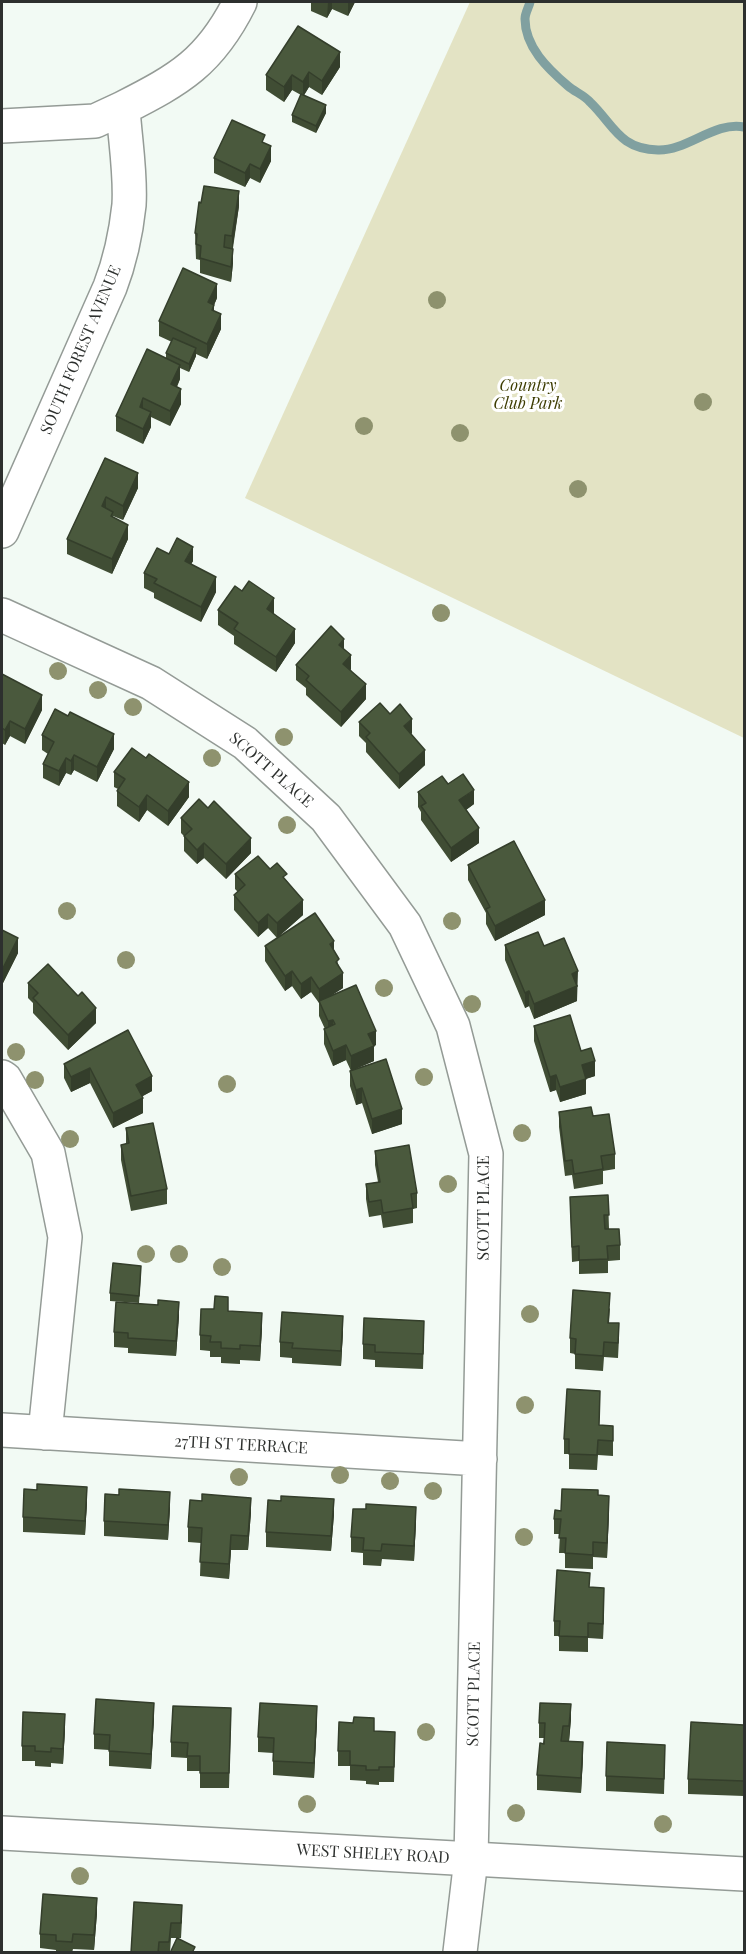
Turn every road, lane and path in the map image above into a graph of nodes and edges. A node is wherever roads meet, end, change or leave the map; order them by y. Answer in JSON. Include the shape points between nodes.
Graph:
{"nodes":[{"id":1,"x":240,"y":2,"type":"edge"},
{"id":2,"x":123,"y":108,"type":"junction"},
{"id":3,"x":2,"y":126,"type":"edge"},
{"id":4,"x":2,"y":531,"type":"edge"},
{"id":5,"x":2,"y":615,"type":"edge"},
{"id":6,"x":2,"y":1077,"type":"edge"},
{"id":7,"x":2,"y":1430,"type":"edge"},
{"id":8,"x":45,"y":1433,"type":"junction"},
{"id":9,"x":480,"y":1459,"type":"junction"},
{"id":10,"x":2,"y":1833,"type":"edge"},
{"id":11,"x":471,"y":1859,"type":"junction"},
{"id":12,"x":744,"y":1874,"type":"edge"},
{"id":13,"x":460,"y":1953,"type":"edge"}],
"edges":[{"from":1,"to":2,"type":"street","via":[[210,51],[162,88]]},
{"from":2,"to":3,"type":"street","via":[[95,121]]},
{"from":2,"to":4,"type":"street","name":"SOUTH FOREST AVENUE","via":[[129,204],[118,266]]},
{"from":5,"to":9,"type":"street","name":"SCOTT PLACE","via":[[151,683],[244,743],[326,818],[405,926],[453,1026],[486,1154]]},
{"from":6,"to":8,"type":"street","via":[[48,1153],[65,1237]]},
{"from":7,"to":8,"type":"street","name":"27TH ST TERRACE"},
{"from":8,"to":9,"type":"street","name":"27TH ST TERRACE"},
{"from":9,"to":11,"type":"street","name":"SCOTT PLACE"},
{"from":10,"to":11,"type":"street","name":"WEST SHELEY ROAD"},
{"from":11,"to":12,"type":"street","name":"WEST SHELEY ROAD"},
{"from":11,"to":13,"type":"street","name":"SCOTT PLACE"}]}
